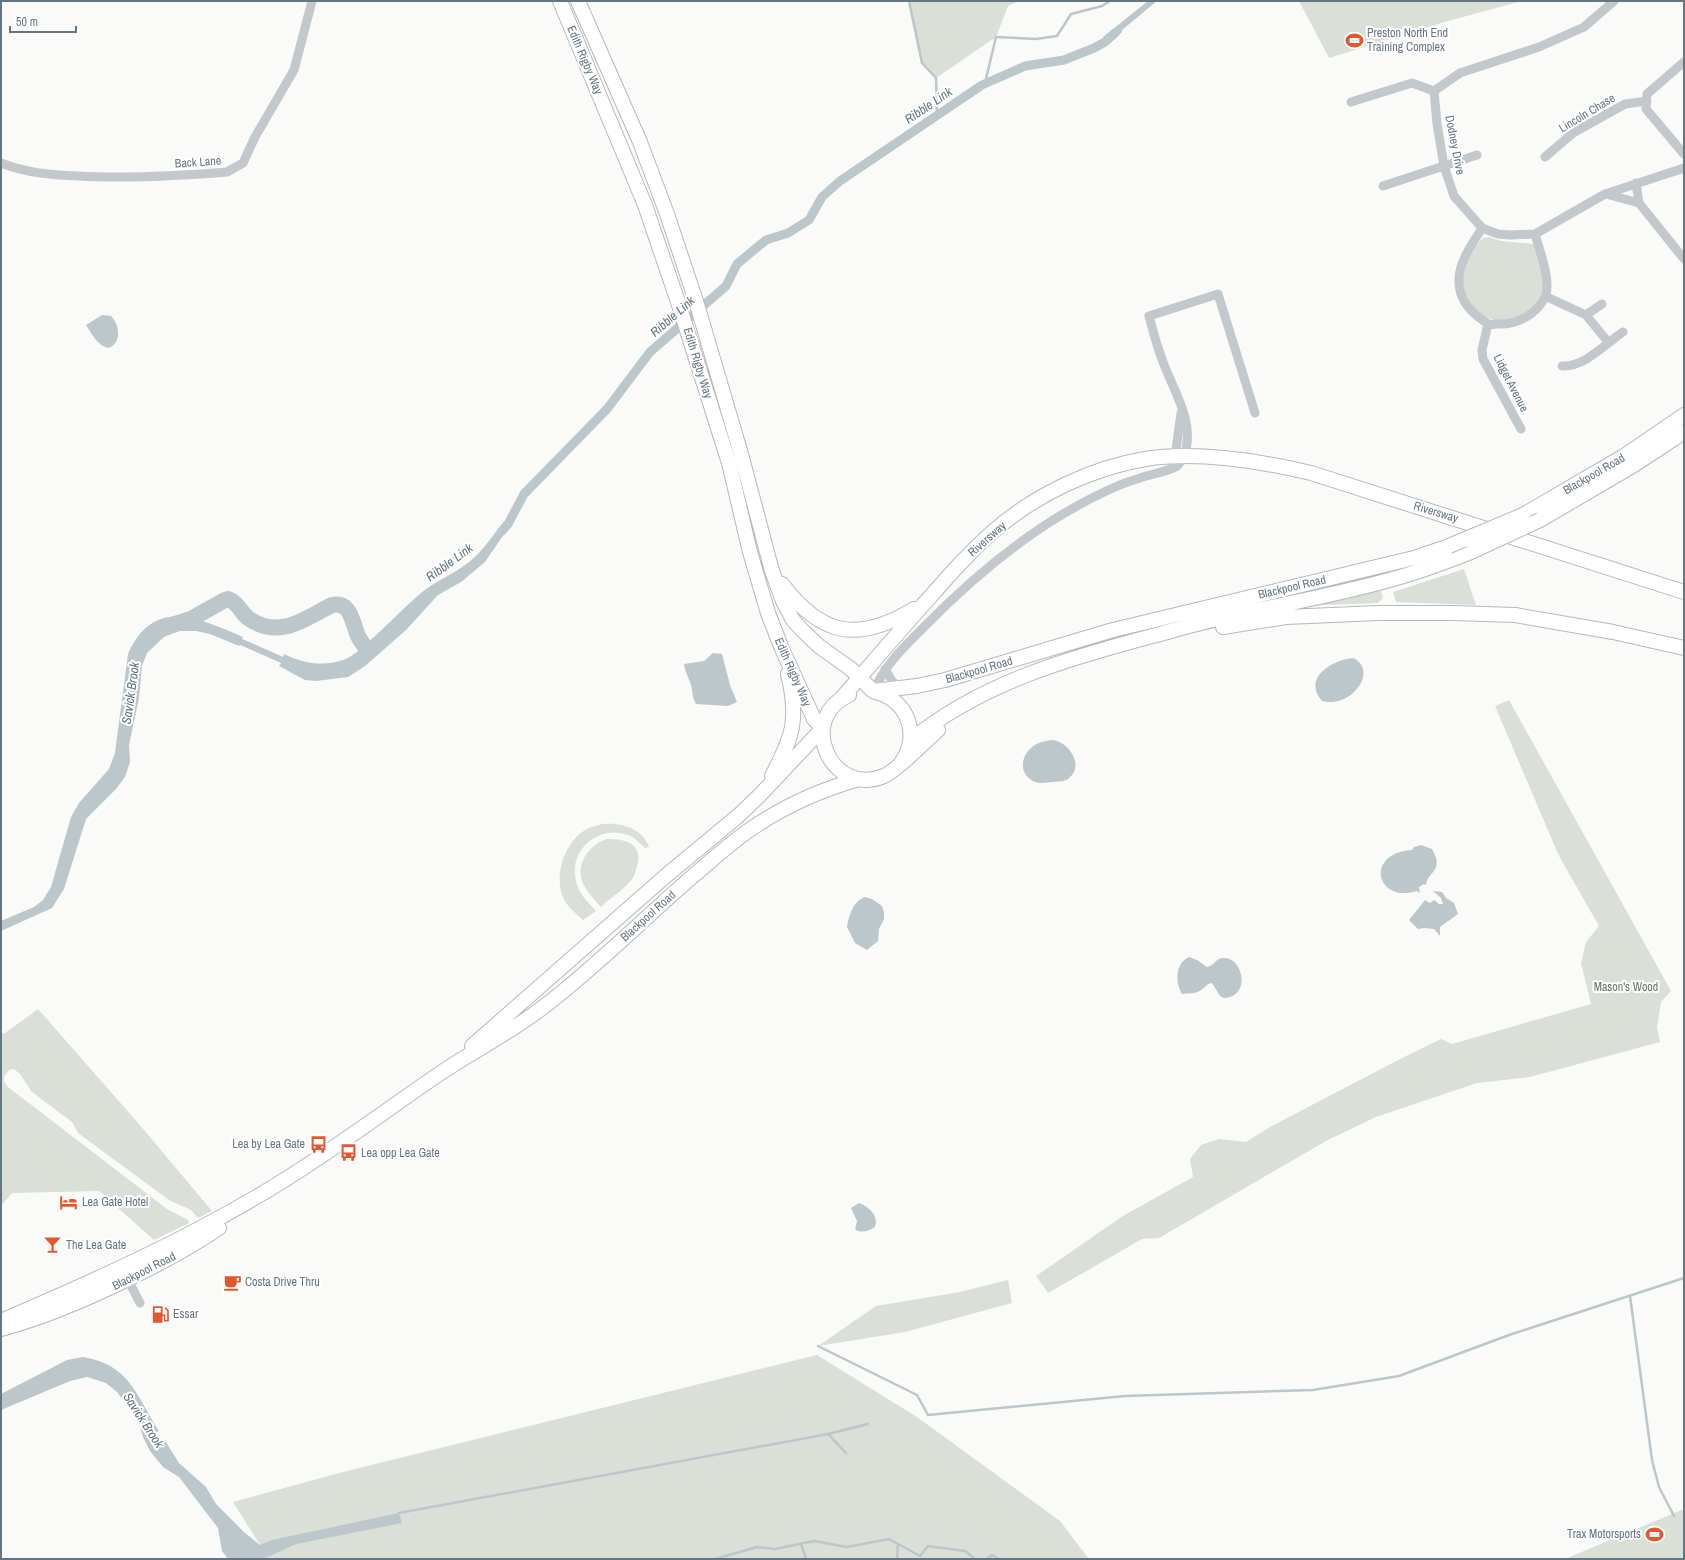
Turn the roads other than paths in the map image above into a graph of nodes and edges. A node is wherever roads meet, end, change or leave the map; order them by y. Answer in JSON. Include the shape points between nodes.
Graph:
{"nodes":[{"id":1,"x":312,"y":1,"type":"edge"},
{"id":2,"x":560,"y":1,"type":"edge"},
{"id":3,"x":578,"y":1,"type":"edge"},
{"id":4,"x":1614,"y":1,"type":"edge"},
{"id":5,"x":1684,"y":62,"type":"edge"},
{"id":6,"x":1434,"y":91,"type":"junction"},
{"id":7,"x":1646,"y":101,"type":"junction"},
{"id":8,"x":1351,"y":102,"type":"dead end"},
{"id":9,"x":1684,"y":154,"type":"edge"},
{"id":10,"x":1477,"y":155,"type":"dead end"},
{"id":11,"x":1545,"y":157,"type":"dead end"},
{"id":12,"x":1,"y":163,"type":"edge"},
{"id":13,"x":1444,"y":166,"type":"junction"},
{"id":14,"x":1684,"y":168,"type":"edge"},
{"id":15,"x":1636,"y":183,"type":"junction"},
{"id":16,"x":1383,"y":186,"type":"dead end"},
{"id":17,"x":1605,"y":194,"type":"junction"},
{"id":18,"x":1639,"y":203,"type":"junction"},
{"id":19,"x":1482,"y":228,"type":"junction"},
{"id":20,"x":1535,"y":234,"type":"junction"},
{"id":21,"x":1684,"y":259,"type":"edge"},
{"id":22,"x":1545,"y":296,"type":"junction"},
{"id":23,"x":1602,"y":304,"type":"dead end"},
{"id":24,"x":1586,"y":314,"type":"junction"},
{"id":25,"x":1488,"y":324,"type":"junction"},
{"id":26,"x":1623,"y":332,"type":"dead end"},
{"id":27,"x":1608,"y":342,"type":"junction"},
{"id":28,"x":1562,"y":366,"type":"dead end"},
{"id":29,"x":1255,"y":413,"type":"dead end"},
{"id":30,"x":1684,"y":415,"type":"edge"},
{"id":31,"x":1521,"y":429,"type":"dead end"},
{"id":32,"x":1684,"y":432,"type":"edge"},
{"id":33,"x":1179,"y":457,"type":"junction"},
{"id":34,"x":772,"y":571,"type":"junction"},
{"id":35,"x":1684,"y":592,"type":"edge"},
{"id":36,"x":929,"y":598,"type":"junction"},
{"id":37,"x":1194,"y":625,"type":"junction"},
{"id":38,"x":1684,"y":648,"type":"edge"},
{"id":39,"x":782,"y":649,"type":"junction"},
{"id":40,"x":885,"y":669,"type":"junction"},
{"id":41,"x":859,"y":677,"type":"junction"},
{"id":42,"x":1000,"y":686,"type":"junction"},
{"id":43,"x":899,"y":688,"type":"junction"},
{"id":44,"x":873,"y":691,"type":"junction"},
{"id":45,"x":841,"y":699,"type":"junction"},
{"id":46,"x":823,"y":728,"type":"junction"},
{"id":47,"x":910,"y":741,"type":"junction"},
{"id":48,"x":900,"y":763,"type":"junction"},
{"id":49,"x":859,"y":779,"type":"junction"},
{"id":50,"x":765,"y":791,"type":"junction"},
{"id":51,"x":445,"y":1070,"type":"junction"},
{"id":52,"x":125,"y":1273,"type":"junction"},
{"id":53,"x":140,"y":1303,"type":"dead end"},
{"id":54,"x":1,"y":1321,"type":"edge"},
{"id":55,"x":1,"y":1329,"type":"edge"}],
"edges":[{"from":1,"to":12,"type":"street","name":"Back Lane","via":[[294,70],[243,163],[227,172],[117,178],[25,171]]},
{"from":2,"to":39,"type":"highway","name":"Edith Rigby Way","via":[[645,206],[679,305],[729,463],[752,560]]},
{"from":3,"to":34,"type":"highway","name":"Edith Rigby Way","via":[[623,103],[667,214],[696,300]]},
{"from":4,"to":6,"type":"street","via":[[1584,27],[1539,47],[1460,73]]},
{"from":5,"to":7,"type":"street","via":[[1647,94]]},
{"from":6,"to":8,"type":"street","via":[[1412,83]]},
{"from":6,"to":13,"type":"street","name":"Dodney Drive"},
{"from":7,"to":9,"type":"street","via":[[1646,109]]},
{"from":7,"to":11,"type":"street","name":"Lincoln Chase","via":[[1625,104],[1573,133]]},
{"from":10,"to":13,"type":"street"},
{"from":13,"to":16,"type":"street"},
{"from":13,"to":19,"type":"street","name":"Dodney Drive","via":[[1454,196]]},
{"from":14,"to":15,"type":"street"},
{"from":15,"to":17,"type":"street"},
{"from":15,"to":18,"type":"street"},
{"from":17,"to":18,"type":"street"},
{"from":17,"to":20,"type":"street"},
{"from":18,"to":21,"type":"street"},
{"from":19,"to":20,"type":"street","via":[[1498,234]]},
{"from":19,"to":25,"type":"street","via":[[1462,262],[1459,287],[1468,307]]},
{"from":20,"to":22,"type":"street","via":[[1547,279]]},
{"from":22,"to":24,"type":"street"},
{"from":22,"to":25,"type":"street","via":[[1534,312],[1522,320],[1514,323]]},
{"from":23,"to":24,"type":"street"},
{"from":24,"to":27,"type":"street"},
{"from":25,"to":31,"type":"street","name":"Lidget Avenue","via":[[1482,350],[1483,359]]},
{"from":26,"to":27,"type":"street"},
{"from":27,"to":28,"type":"street","via":[[1578,363]]},
{"from":29,"to":33,"type":"street","via":[[1218,294],[1149,316],[1163,363],[1185,416],[1187,444]]},
{"from":30,"to":43,"type":"highway","name":"Blackpool Road","bridge":true,"via":[[1624,456],[1523,515],[1449,546],[1414,558],[1113,630],[945,680]]},
{"from":32,"to":37,"type":"highway","name":"Blackpool Road","bridge":true,"via":[[1629,468],[1540,520],[1436,566],[1382,582]]},
{"from":33,"to":35,"type":"highway","name":"Riversway","via":[[1228,458],[1311,473]]},
{"from":33,"to":36,"type":"highway","name":"Riversway","via":[[1145,459],[1106,469],[1042,497],[996,529],[959,564]]},
{"from":33,"to":40,"type":"street","name":"Riversway","via":[[1176,466],[1098,495],[1032,533],[944,607]]},
{"from":34,"to":36,"type":"highway","via":[[806,612],[819,621],[846,630],[862,630],[891,622]]},
{"from":34,"to":41,"type":"highway","name":"Edith Rigby Way","via":[[793,620],[820,647]]},
{"from":36,"to":41,"type":"highway","name":"Riversway"},
{"from":37,"to":38,"type":"highway","via":[[1213,628],[1286,617],[1378,613],[1515,615],[1613,632]]},
{"from":37,"to":42,"type":"highway","name":"Blackpool Road","via":[[1067,660]]},
{"from":39,"to":46,"type":"highway","name":"Edith Rigby Way","via":[[814,719]]},
{"from":39,"to":50,"type":"highway","via":[[792,694],[793,727],[784,753]]},
{"from":40,"to":43,"type":"street"},
{"from":40,"to":44,"type":"street","name":"Riversway"},
{"from":41,"to":44,"type":"highway","name":"Edith Rigby Way"},
{"from":41,"to":45,"type":"highway","name":"Riversway"},
{"from":42,"to":47,"type":"highway","name":"Blackpool Road","via":[[948,712]]},
{"from":42,"to":48,"type":"highway","via":[[953,718]]},
{"from":43,"to":44,"type":"highway","name":"Blackpool Road"},
{"from":44,"to":45,"type":"highway","via":[[856,692]]},
{"from":44,"to":47,"type":"highway","via":[[890,697],[902,709],[909,724]]},
{"from":45,"to":46,"type":"highway","via":[[829,712]]},
{"from":46,"to":49,"type":"highway","via":[[823,745],[830,761],[843,773]]},
{"from":46,"to":50,"type":"highway","name":"Blackpool Road"},
{"from":47,"to":48,"type":"highway","via":[[906,755]]},
{"from":48,"to":49,"type":"highway","via":[[882,776]]},
{"from":49,"to":51,"type":"highway","name":"Blackpool Road","via":[[804,799],[746,832],[721,851],[564,992],[528,1019]]},
{"from":50,"to":51,"type":"highway","name":"Blackpool Road"},
{"from":51,"to":52,"type":"highway","name":"Blackpool Road","via":[[273,1187]]},
{"from":52,"to":53,"type":"street"},
{"from":52,"to":54,"type":"highway","name":"Blackpool Road"},
{"from":52,"to":55,"type":"highway","name":"Blackpool Road","via":[[50,1314]]}]}
